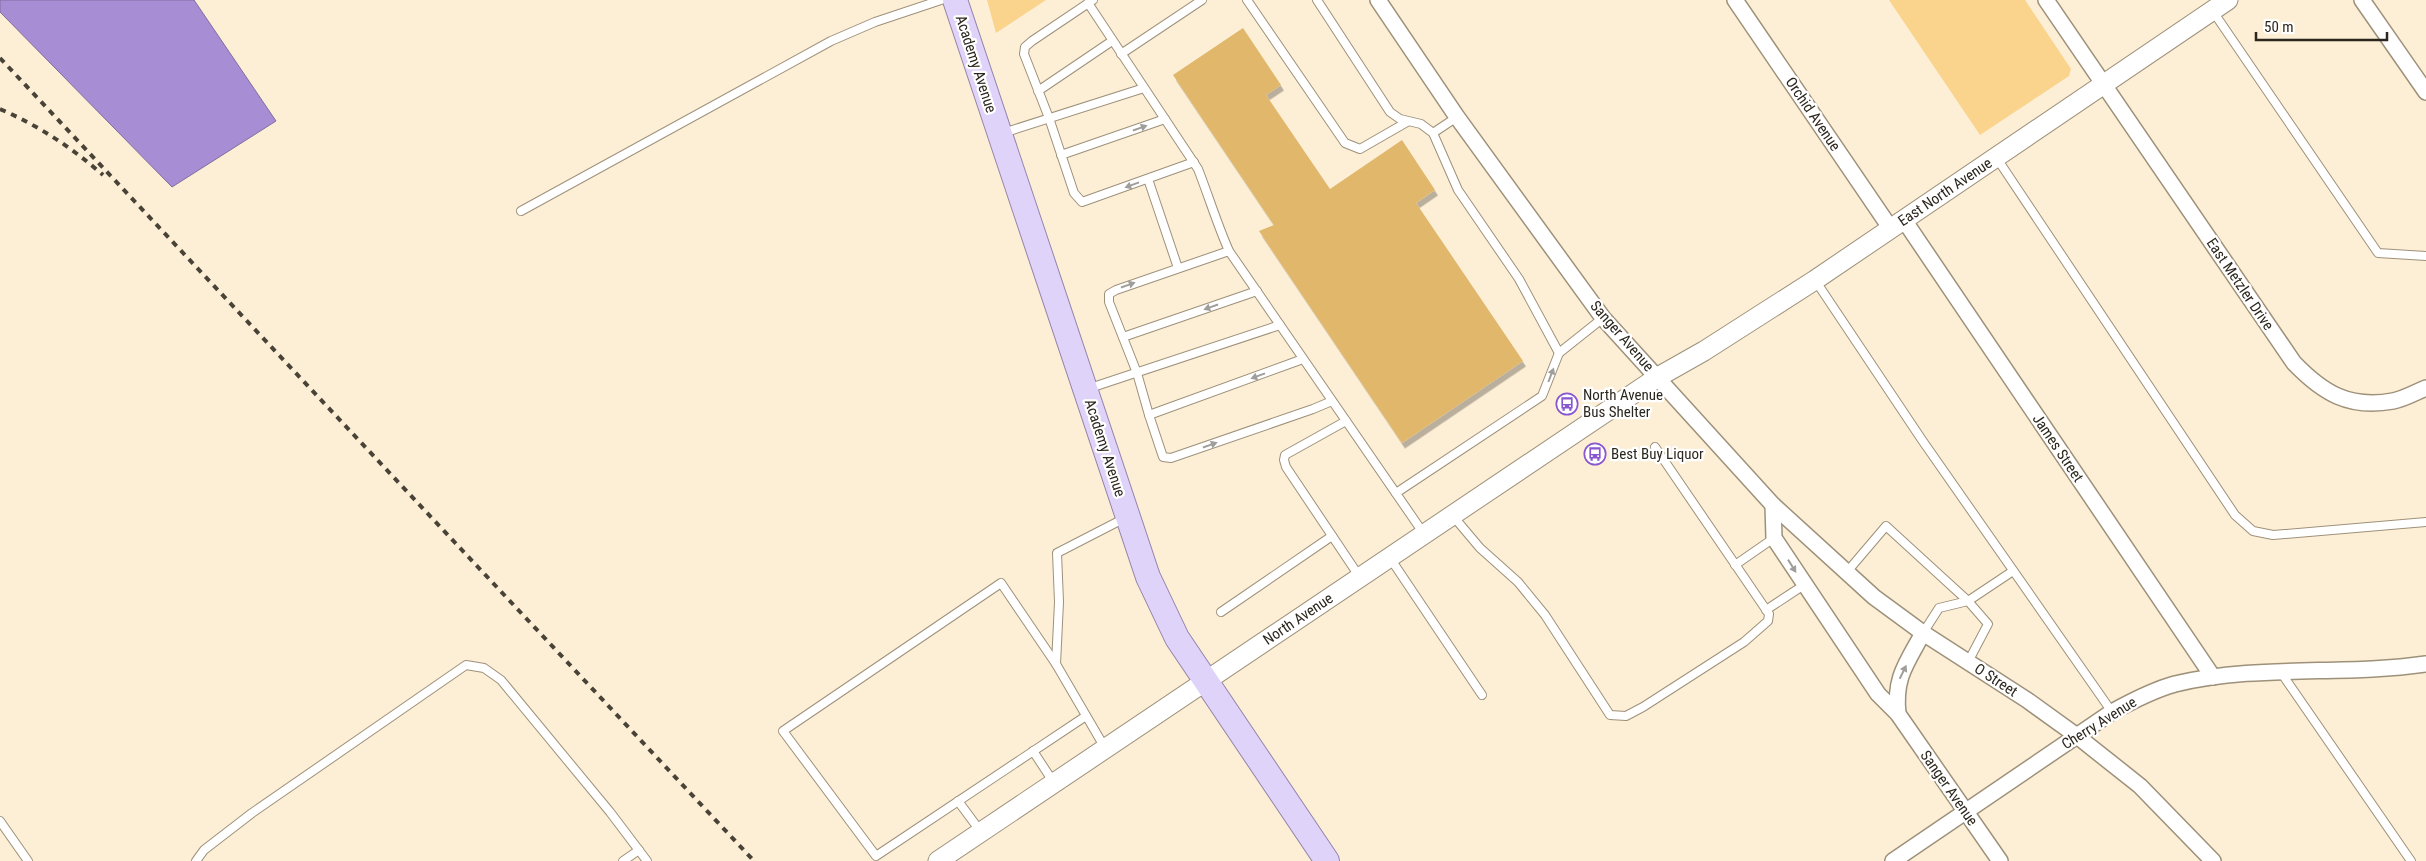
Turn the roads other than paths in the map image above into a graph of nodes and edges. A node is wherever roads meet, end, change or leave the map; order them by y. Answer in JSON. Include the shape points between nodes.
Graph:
{"nodes":[{"id":1,"x":940,"y":0,"type":"edge"},
{"id":2,"x":955,"y":0,"type":"edge"},
{"id":3,"x":1202,"y":0,"type":"edge"},
{"id":4,"x":1247,"y":0,"type":"edge"},
{"id":5,"x":1317,"y":0,"type":"edge"},
{"id":6,"x":1378,"y":0,"type":"edge"},
{"id":7,"x":1735,"y":0,"type":"edge"},
{"id":8,"x":2046,"y":0,"type":"edge"},
{"id":9,"x":2362,"y":0,"type":"edge"},
{"id":10,"x":1090,"y":2,"type":"edge"},
{"id":11,"x":2220,"y":5,"type":"edge"},
{"id":12,"x":1112,"y":40,"type":"junction"},
{"id":13,"x":1121,"y":54,"type":"junction"},
{"id":14,"x":2103,"y":83,"type":"junction"},
{"id":15,"x":1144,"y":88,"type":"junction"},
{"id":16,"x":1038,"y":91,"type":"junction"},
{"id":17,"x":2426,"y":92,"type":"edge"},
{"id":18,"x":1457,"y":117,"type":"junction"},
{"id":19,"x":1049,"y":118,"type":"junction"},
{"id":20,"x":1165,"y":120,"type":"junction"},
{"id":21,"x":1407,"y":122,"type":"junction"},
{"id":22,"x":1433,"y":133,"type":"junction"},
{"id":23,"x":999,"y":134,"type":"junction"},
{"id":24,"x":1061,"y":155,"type":"junction"},
{"id":25,"x":1996,"y":156,"type":"junction"},
{"id":26,"x":1194,"y":162,"type":"junction"},
{"id":27,"x":1148,"y":179,"type":"junction"},
{"id":28,"x":520,"y":211,"type":"dead end"},
{"id":29,"x":1897,"y":224,"type":"junction"},
{"id":30,"x":1229,"y":251,"type":"junction"},
{"id":31,"x":2426,"y":256,"type":"edge"},
{"id":32,"x":1178,"y":268,"type":"junction"},
{"id":33,"x":1815,"y":280,"type":"junction"},
{"id":34,"x":1257,"y":291,"type":"junction"},
{"id":35,"x":1603,"y":318,"type":"junction"},
{"id":36,"x":1280,"y":325,"type":"junction"},
{"id":37,"x":1123,"y":337,"type":"junction"},
{"id":38,"x":1559,"y":353,"type":"junction"},
{"id":39,"x":1304,"y":359,"type":"junction"},
{"id":40,"x":1137,"y":373,"type":"junction"},
{"id":41,"x":1658,"y":377,"type":"junction"},
{"id":42,"x":2426,"y":388,"type":"edge"},
{"id":43,"x":1085,"y":390,"type":"junction"},
{"id":44,"x":1332,"y":401,"type":"junction"},
{"id":45,"x":1149,"y":415,"type":"junction"},
{"id":46,"x":1346,"y":421,"type":"junction"},
{"id":47,"x":1654,"y":447,"type":"dead end"},
{"id":48,"x":1396,"y":494,"type":"junction"},
{"id":49,"x":1773,"y":506,"type":"junction"},
{"id":50,"x":1453,"y":516,"type":"junction"},
{"id":51,"x":1127,"y":517,"type":"junction"},
{"id":52,"x":2426,"y":522,"type":"edge"},
{"id":53,"x":1425,"y":535,"type":"junction"},
{"id":54,"x":1332,"y":536,"type":"junction"},
{"id":55,"x":1774,"y":538,"type":"junction"},
{"id":56,"x":1390,"y":558,"type":"junction"},
{"id":57,"x":1735,"y":564,"type":"junction"},
{"id":58,"x":2013,"y":571,"type":"junction"},
{"id":59,"x":1846,"y":573,"type":"junction"},
{"id":60,"x":1360,"y":578,"type":"junction"},
{"id":61,"x":1804,"y":585,"type":"junction"},
{"id":62,"x":1968,"y":601,"type":"junction"},
{"id":63,"x":1766,"y":610,"type":"junction"},
{"id":64,"x":1222,"y":612,"type":"dead end"},
{"id":65,"x":1923,"y":633,"type":"junction"},
{"id":66,"x":1968,"y":662,"type":"junction"},
{"id":67,"x":1056,"y":664,"type":"junction"},
{"id":68,"x":2426,"y":664,"type":"edge"},
{"id":69,"x":2280,"y":672,"type":"junction"},
{"id":70,"x":2212,"y":677,"type":"junction"},
{"id":71,"x":1204,"y":681,"type":"junction"},
{"id":72,"x":1482,"y":695,"type":"dead end"},
{"id":73,"x":2112,"y":712,"type":"junction"},
{"id":74,"x":1898,"y":714,"type":"junction"},
{"id":75,"x":1086,"y":716,"type":"junction"},
{"id":76,"x":2077,"y":736,"type":"junction"},
{"id":77,"x":1105,"y":748,"type":"junction"},
{"id":78,"x":1033,"y":751,"type":"junction"},
{"id":79,"x":1054,"y":783,"type":"junction"},
{"id":80,"x":958,"y":801,"type":"junction"},
{"id":81,"x":1965,"y":812,"type":"junction"},
{"id":82,"x":0,"y":821,"type":"edge"},
{"id":83,"x":981,"y":832,"type":"junction"},
{"id":84,"x":638,"y":850,"type":"junction"},
{"id":85,"x":877,"y":859,"type":"edge"},
{"id":86,"x":28,"y":861,"type":"edge"},
{"id":87,"x":196,"y":861,"type":"edge"},
{"id":88,"x":623,"y":861,"type":"edge"},
{"id":89,"x":647,"y":861,"type":"edge"},
{"id":90,"x":938,"y":861,"type":"edge"},
{"id":91,"x":1327,"y":861,"type":"edge"},
{"id":92,"x":1893,"y":861,"type":"edge"},
{"id":93,"x":2000,"y":861,"type":"edge"},
{"id":94,"x":2213,"y":861,"type":"edge"},
{"id":95,"x":2411,"y":861,"type":"edge"}],
"edges":[{"from":1,"to":28,"type":"lane","via":[[831,41]]},
{"from":2,"to":23,"type":"main road","name":"Academy Avenue"},
{"from":3,"to":13,"type":"lane"},
{"from":4,"to":21,"type":"lane","via":[[1345,142],[1360,149]]},
{"from":5,"to":21,"type":"lane","via":[[1390,112]]},
{"from":6,"to":18,"type":"street","name":"Sanger Avenue"},
{"from":7,"to":29,"type":"street","name":"Orchid Avenue"},
{"from":8,"to":14,"type":"street","name":"East Metzler Drive"},
{"from":9,"to":17,"type":"street"},
{"from":10,"to":12,"type":"lane"},
{"from":10,"to":16,"type":"lane","via":[[1025,47],[1024,54]]},
{"from":11,"to":14,"type":"street","name":"East North Avenue"},
{"from":11,"to":31,"type":"lane","via":[[2378,253]]},
{"from":12,"to":13,"type":"lane"},
{"from":12,"to":16,"type":"lane"},
{"from":13,"to":15,"type":"lane"},
{"from":14,"to":25,"type":"street","name":"East North Avenue"},
{"from":14,"to":42,"type":"street","name":"East Metzler Drive","via":[[2294,363],[2314,384],[2342,398],[2366,403],[2395,401]]},
{"from":15,"to":19,"type":"lane"},
{"from":15,"to":20,"type":"lane"},
{"from":16,"to":19,"type":"lane"},
{"from":18,"to":22,"type":"lane"},
{"from":18,"to":35,"type":"street","name":"Sanger Avenue"},
{"from":19,"to":23,"type":"lane"},
{"from":19,"to":24,"type":"lane"},
{"from":24,"to":20,"type":"lane","one_way":true},
{"from":20,"to":26,"type":"lane"},
{"from":21,"to":22,"type":"lane","via":[[1421,124]]},
{"from":22,"to":38,"type":"lane","via":[[1458,190],[1519,279]]},
{"from":23,"to":43,"type":"main road","name":"Academy Avenue"},
{"from":27,"to":24,"type":"lane","one_way":true,"via":[[1082,202],[1074,193]]},
{"from":25,"to":29,"type":"street","name":"East North Avenue"},
{"from":25,"to":52,"type":"lane","via":[[2235,515],[2253,531],[2273,535]]},
{"from":26,"to":27,"type":"lane"},
{"from":26,"to":30,"type":"lane"},
{"from":27,"to":32,"type":"lane"},
{"from":29,"to":33,"type":"street","name":"East North Avenue"},
{"from":29,"to":70,"type":"street","name":"James Street"},
{"from":30,"to":32,"type":"lane"},
{"from":30,"to":34,"type":"lane"},
{"from":37,"to":32,"type":"lane","one_way":true,"via":[[1109,294]]},
{"from":33,"to":41,"type":"street","name":"East North Avenue"},
{"from":33,"to":58,"type":"lane"},
{"from":34,"to":36,"type":"lane"},
{"from":34,"to":37,"type":"lane","one_way":true},
{"from":35,"to":38,"type":"lane"},
{"from":35,"to":41,"type":"street","name":"Sanger Avenue"},
{"from":36,"to":39,"type":"lane"},
{"from":36,"to":40,"type":"lane"},
{"from":37,"to":40,"type":"lane"},
{"from":48,"to":38,"type":"lane","one_way":true,"via":[[1542,396]]},
{"from":39,"to":44,"type":"lane"},
{"from":39,"to":45,"type":"lane","one_way":true},
{"from":40,"to":43,"type":"lane"},
{"from":40,"to":45,"type":"lane"},
{"from":41,"to":49,"type":"street","name":"Sanger Avenue"},
{"from":41,"to":50,"type":"street","name":"North Avenue"},
{"from":43,"to":51,"type":"main road","name":"Academy Avenue"},
{"from":45,"to":44,"type":"lane","one_way":true,"via":[[1160,452],[1163,457],[1170,458],[1314,410]]},
{"from":44,"to":46,"type":"lane"},
{"from":46,"to":48,"type":"lane"},
{"from":46,"to":54,"type":"lane","via":[[1285,455],[1284,460]]},
{"from":47,"to":57,"type":"lane"},
{"from":48,"to":53,"type":"lane"},
{"from":49,"to":55,"type":"street"},
{"from":49,"to":59,"type":"street","name":"O Street"},
{"from":50,"to":53,"type":"street","name":"North Avenue"},
{"from":50,"to":63,"type":"lane","via":[[1540,609],[1610,714],[1626,716],[1643,707],[1744,642],[1768,621]]},
{"from":51,"to":67,"type":"lane","via":[[1057,553]]},
{"from":51,"to":71,"type":"main road","name":"Academy Avenue","via":[[1148,577],[1168,620]]},
{"from":53,"to":56,"type":"street","name":"North Avenue"},
{"from":54,"to":60,"type":"lane"},
{"from":54,"to":64,"type":"lane"},
{"from":55,"to":57,"type":"lane"},
{"from":55,"to":61,"type":"street","name":"Sanger Avenue","one_way":true},
{"from":56,"to":60,"type":"street","name":"North Avenue"},
{"from":56,"to":72,"type":"lane"},
{"from":57,"to":63,"type":"lane"},
{"from":58,"to":62,"type":"lane"},
{"from":58,"to":73,"type":"lane"},
{"from":59,"to":62,"type":"lane","via":[[1886,526]]},
{"from":59,"to":65,"type":"street","name":"O Street"},
{"from":60,"to":71,"type":"street","name":"North Avenue"},
{"from":61,"to":63,"type":"lane"},
{"from":61,"to":74,"type":"street","name":"Sanger Avenue","via":[[1878,694]]},
{"from":62,"to":65,"type":"lane","via":[[1939,608]]},
{"from":62,"to":66,"type":"lane","via":[[1988,624]]},
{"from":65,"to":66,"type":"street","name":"O Street"},
{"from":74,"to":65,"type":"street","one_way":true,"via":[[1898,680]]},
{"from":66,"to":76,"type":"street","name":"O Street"},
{"from":67,"to":75,"type":"lane"},
{"from":67,"to":85,"type":"lane","via":[[1001,583],[784,731]]},
{"from":68,"to":69,"type":"street","name":"Cherry Avenue"},
{"from":69,"to":70,"type":"street","name":"Cherry Avenue"},
{"from":69,"to":95,"type":"lane"},
{"from":70,"to":73,"type":"street","name":"Cherry Avenue","via":[[2142,696]]},
{"from":71,"to":77,"type":"street","name":"North Avenue"},
{"from":71,"to":91,"type":"main road","name":"Academy Avenue"},
{"from":73,"to":76,"type":"street","name":"Cherry Avenue"},
{"from":74,"to":81,"type":"street","name":"Sanger Avenue"},
{"from":75,"to":77,"type":"lane"},
{"from":75,"to":78,"type":"lane"},
{"from":76,"to":81,"type":"street","name":"Cherry Avenue"},
{"from":76,"to":94,"type":"street","name":"O Street","via":[[2140,786]]},
{"from":77,"to":79,"type":"street","name":"North Avenue"},
{"from":78,"to":79,"type":"lane"},
{"from":78,"to":80,"type":"lane"},
{"from":79,"to":83,"type":"street","name":"North Avenue"},
{"from":80,"to":83,"type":"lane"},
{"from":80,"to":85,"type":"lane"},
{"from":81,"to":92,"type":"street","name":"Cherry Avenue"},
{"from":81,"to":93,"type":"street","name":"Sanger Avenue"},
{"from":82,"to":86,"type":"lane"},
{"from":83,"to":90,"type":"street","name":"North Avenue"},
{"from":84,"to":87,"type":"lane","via":[[501,680],[484,668],[466,665],[252,814],[204,850]]},
{"from":84,"to":88,"type":"lane"},
{"from":84,"to":89,"type":"lane"}]}
